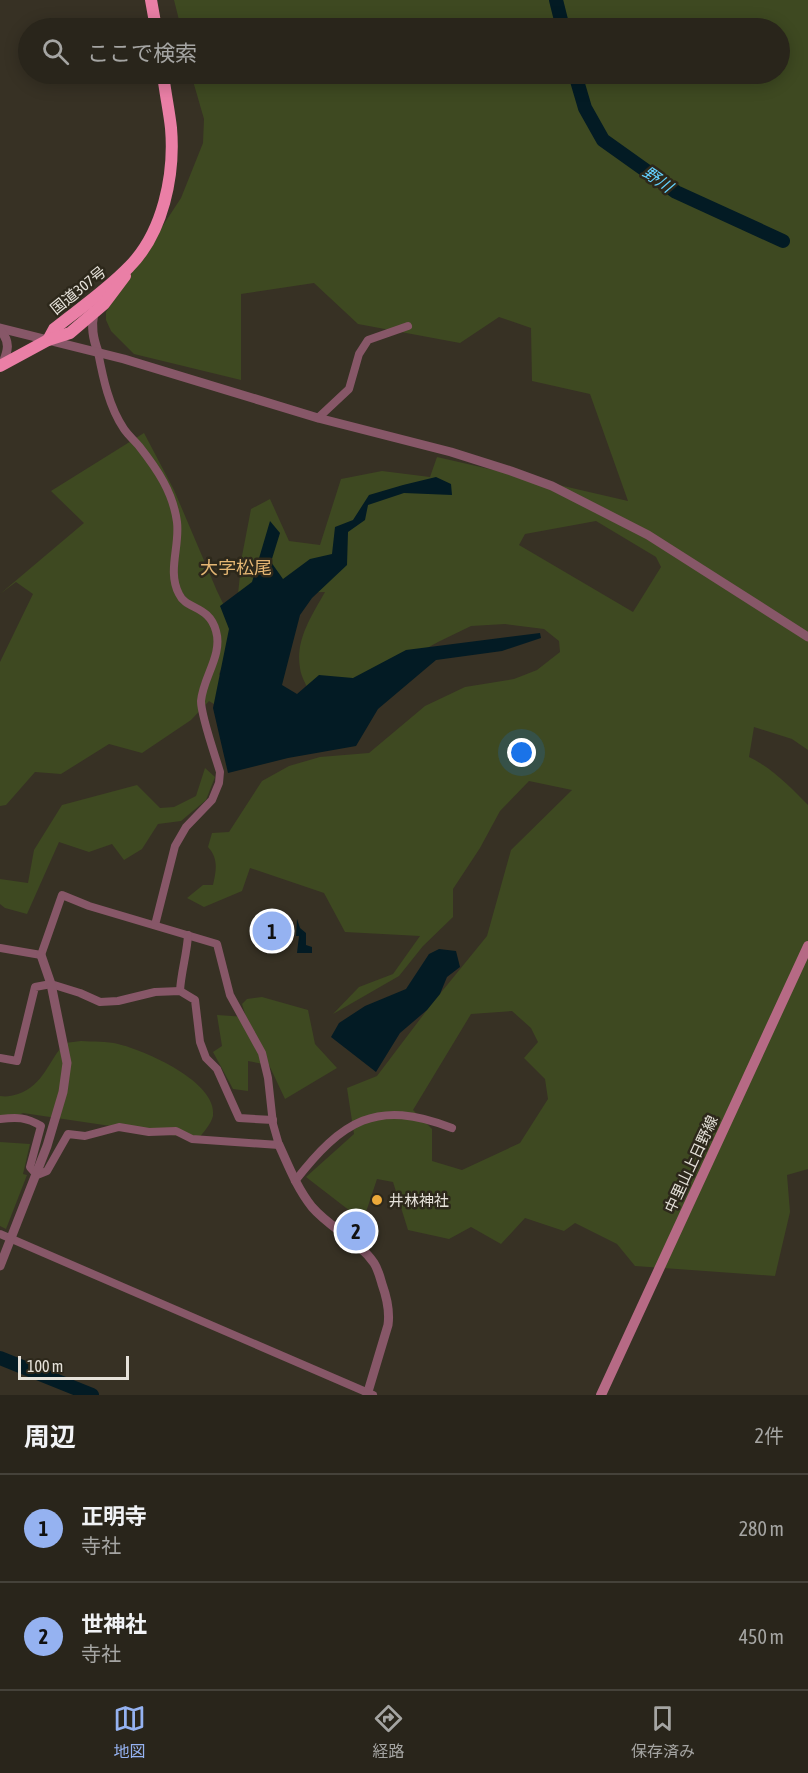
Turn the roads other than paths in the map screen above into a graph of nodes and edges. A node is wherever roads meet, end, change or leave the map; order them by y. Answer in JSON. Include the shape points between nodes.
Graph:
{"nodes":[{"id":1,"x":151,"y":0,"type":"edge"},
{"id":2,"x":154,"y":18,"type":"edge"},
{"id":3,"x":164,"y":84,"type":"edge"},
{"id":4,"x":130,"y":267,"type":"junction"},
{"id":5,"x":94,"y":312,"type":"junction"},
{"id":6,"x":408,"y":327,"type":"dead end"},
{"id":7,"x":0,"y":329,"type":"edge"},
{"id":8,"x":48,"y":340,"type":"junction"},
{"id":9,"x":98,"y":352,"type":"junction"},
{"id":10,"x":1,"y":366,"type":"edge"},
{"id":11,"x":318,"y":418,"type":"junction"},
{"id":12,"x":808,"y":637,"type":"edge"},
{"id":13,"x":155,"y":925,"type":"junction"},
{"id":14,"x":188,"y":935,"type":"junction"},
{"id":15,"x":808,"y":946,"type":"edge"},
{"id":16,"x":0,"y":948,"type":"edge"},
{"id":17,"x":41,"y":955,"type":"junction"},
{"id":18,"x":51,"y":984,"type":"junction"},
{"id":19,"x":180,"y":991,"type":"junction"},
{"id":20,"x":0,"y":1058,"type":"edge"},
{"id":21,"x":0,"y":1119,"type":"edge"},
{"id":22,"x":273,"y":1120,"type":"junction"},
{"id":23,"x":452,"y":1128,"type":"dead end"},
{"id":24,"x":279,"y":1145,"type":"junction"},
{"id":25,"x":37,"y":1174,"type":"junction"},
{"id":26,"x":295,"y":1181,"type":"junction"},
{"id":27,"x":0,"y":1234,"type":"edge"},
{"id":28,"x":11,"y":1239,"type":"junction"},
{"id":29,"x":0,"y":1266,"type":"edge"},
{"id":30,"x":369,"y":1394,"type":"edge"},
{"id":31,"x":601,"y":1395,"type":"edge"}],
"edges":[{"from":1,"to":2,"type":"highway"},
{"from":3,"to":4,"type":"highway","name":"国道307号","via":[[171,129],[170,178],[160,216]]},
{"from":4,"to":5,"type":"highway","name":"国道307号","via":[[122,283]]},
{"from":4,"to":8,"type":"highway","name":"国道307号","via":[[54,329]]},
{"from":5,"to":8,"type":"highway","name":"国道307号","via":[[70,333]]},
{"from":5,"to":9,"type":"street","via":[[92,335]]},
{"from":6,"to":11,"type":"street","via":[[368,340],[358,354],[349,389]]},
{"from":7,"to":8,"type":"street"},
{"from":7,"to":10,"type":"street","via":[[8,347]]},
{"from":8,"to":9,"type":"street"},
{"from":8,"to":10,"type":"highway","name":"国道307号"},
{"from":9,"to":11,"type":"street"},
{"from":9,"to":13,"type":"street","via":[[105,383],[124,430],[166,484],[177,523],[173,578],[177,591],[180,598],[212,619],[217,633],[217,647],[201,701],[220,772],[219,783],[212,800],[186,826],[175,846]]},
{"from":11,"to":12,"type":"street","via":[[451,452],[552,486],[648,535]]},
{"from":13,"to":14,"type":"street"},
{"from":13,"to":17,"type":"street","via":[[62,895]]},
{"from":14,"to":19,"type":"street"},
{"from":14,"to":22,"type":"street","via":[[217,944],[230,995],[262,1053]]},
{"from":15,"to":31,"type":"main road","name":"中里山上日野線"},
{"from":16,"to":17,"type":"street"},
{"from":17,"to":18,"type":"street"},
{"from":18,"to":19,"type":"street","via":[[100,1002]]},
{"from":18,"to":20,"type":"street","via":[[35,987],[18,1061]]},
{"from":18,"to":25,"type":"street","via":[[67,1063],[55,1123]]},
{"from":19,"to":22,"type":"street","via":[[195,1000],[200,1042],[239,1118]]},
{"from":21,"to":25,"type":"street","via":[[29,1118],[41,1126],[30,1167]]},
{"from":22,"to":24,"type":"street"},
{"from":23,"to":26,"type":"street","via":[[415,1116],[369,1117],[343,1131]]},
{"from":24,"to":25,"type":"street","via":[[192,1139],[176,1131],[119,1127],[85,1136],[68,1134],[46,1171]]},
{"from":24,"to":26,"type":"street"},
{"from":25,"to":28,"type":"street"},
{"from":26,"to":30,"type":"street","via":[[314,1209],[374,1263],[383,1287],[388,1325]]},
{"from":27,"to":28,"type":"street"},
{"from":28,"to":29,"type":"street"},
{"from":28,"to":30,"type":"street"}]}
